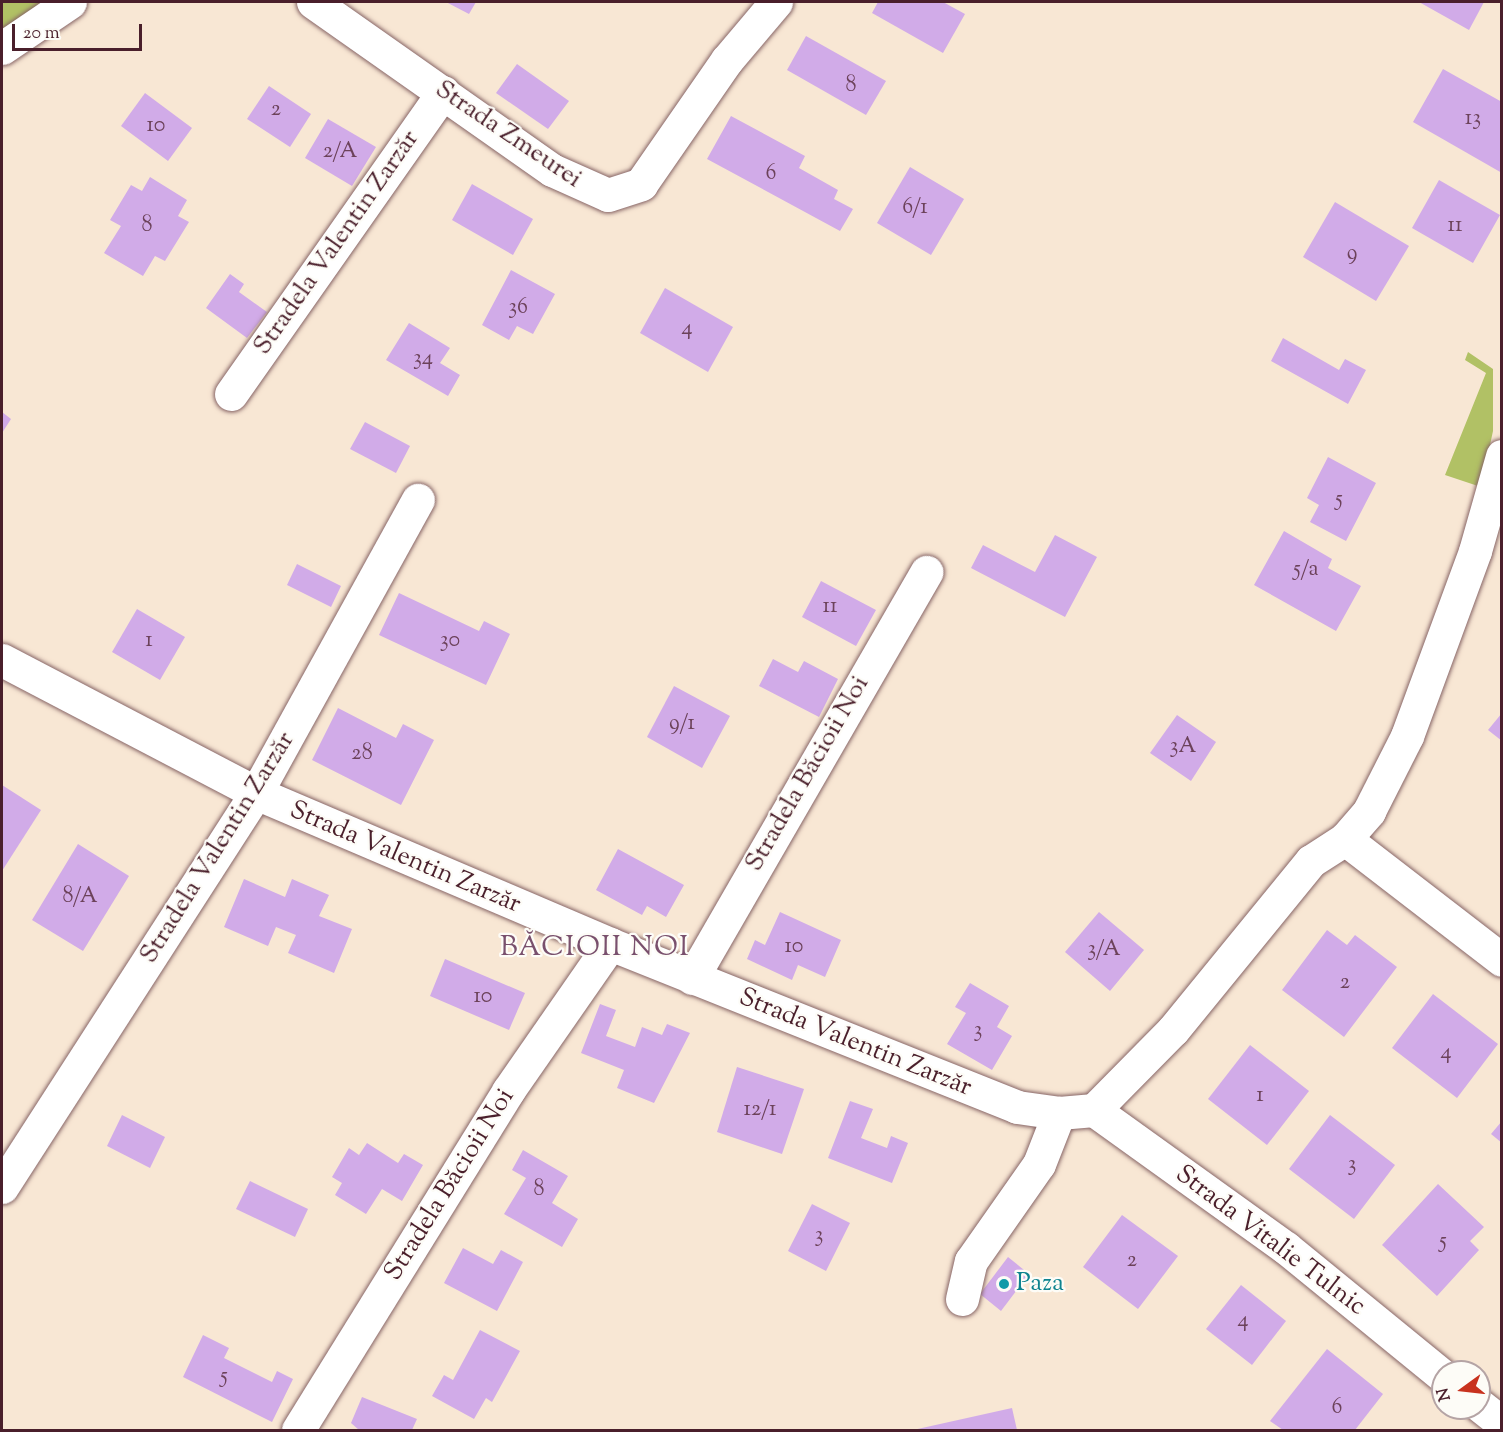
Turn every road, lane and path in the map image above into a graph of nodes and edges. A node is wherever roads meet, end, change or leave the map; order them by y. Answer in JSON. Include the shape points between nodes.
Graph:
{"nodes":[{"id":1,"x":70,"y":2,"type":"edge"},
{"id":2,"x":313,"y":2,"type":"edge"},
{"id":3,"x":776,"y":2,"type":"edge"},
{"id":4,"x":2,"y":48,"type":"edge"},
{"id":5,"x":443,"y":93,"type":"junction"},
{"id":6,"x":231,"y":394,"type":"dead end"},
{"id":7,"x":1502,"y":456,"type":"edge"},
{"id":8,"x":418,"y":500,"type":"dead end"},
{"id":9,"x":926,"y":572,"type":"dead end"},
{"id":10,"x":2,"y":660,"type":"edge"},
{"id":11,"x":256,"y":793,"type":"junction"},
{"id":12,"x":1345,"y":839,"type":"junction"},
{"id":13,"x":609,"y":944,"type":"junction"},
{"id":14,"x":1502,"y":960,"type":"edge"},
{"id":15,"x":692,"y":978,"type":"junction"},
{"id":16,"x":1094,"y":1110,"type":"junction"},
{"id":17,"x":1059,"y":1113,"type":"junction"},
{"id":18,"x":2,"y":1187,"type":"edge"},
{"id":19,"x":962,"y":1299,"type":"dead end"},
{"id":20,"x":1431,"y":1366,"type":"edge"},
{"id":21,"x":298,"y":1431,"type":"edge"}],
"edges":[{"from":1,"to":4,"type":"street"},
{"from":2,"to":5,"type":"street","name":"Strada Zmeurei"},
{"from":3,"to":5,"type":"street","name":"Strada Zmeurei","via":[[727,60],[641,184],[624,194],[583,189]]},
{"from":5,"to":6,"type":"street","name":"Stradela Valentin Zarzăr"},
{"from":7,"to":12,"type":"street","via":[[1475,551],[1407,736],[1369,811]]},
{"from":8,"to":11,"type":"street","name":"Stradela Valentin Zarzăr"},
{"from":9,"to":15,"type":"street","name":"Stradela Băcioii Noi"},
{"from":10,"to":11,"type":"street","name":"Strada Valentin Zarzăr"},
{"from":11,"to":13,"type":"street","name":"Strada Valentin Zarzăr"},
{"from":11,"to":18,"type":"street","name":"Stradela Valentin Zarzăr"},
{"from":12,"to":14,"type":"street"},
{"from":12,"to":16,"type":"street","via":[[1311,861],[1173,1029]]},
{"from":13,"to":15,"type":"street","name":"Strada Valentin Zarzăr"},
{"from":13,"to":21,"type":"street","name":"Stradela Băcioii Noi","via":[[502,1101]]},
{"from":15,"to":17,"type":"street","name":"Strada Valentin Zarzăr","via":[[987,1096]]},
{"from":16,"to":17,"type":"street","name":"Strada Valentin Zarzăr"},
{"from":16,"to":20,"type":"street","name":"Strada Vitalie Tulnic","via":[[1286,1248]]},
{"from":17,"to":19,"type":"street","via":[[1039,1164],[971,1261],[960,1289]]}]}
